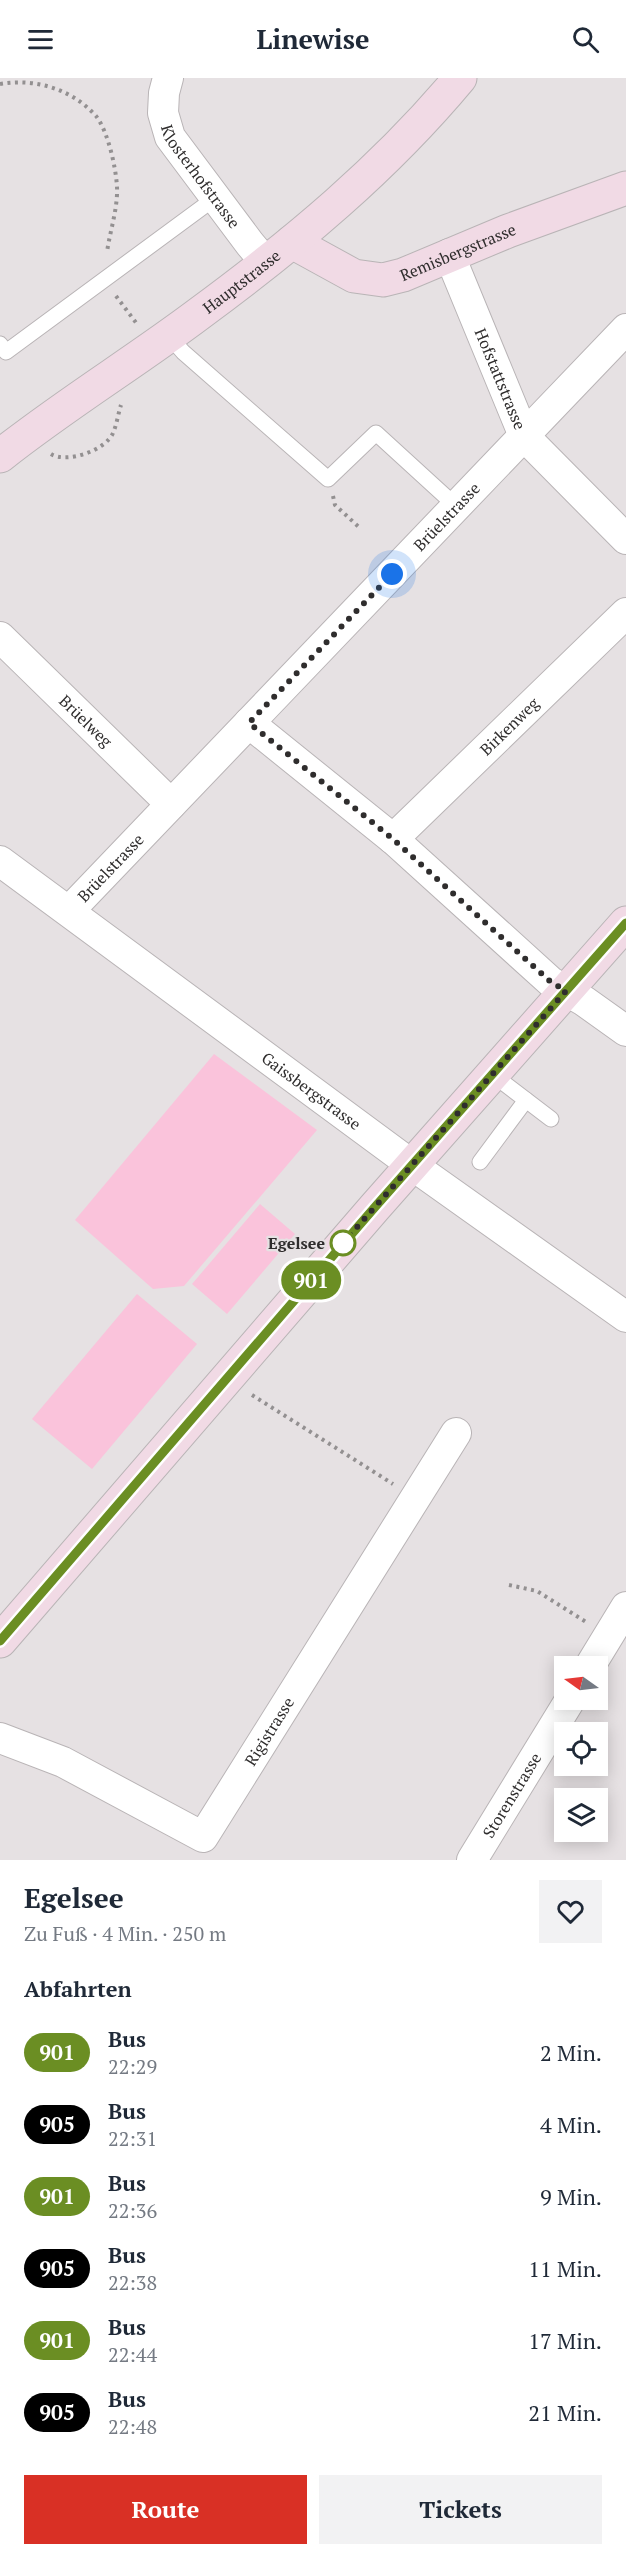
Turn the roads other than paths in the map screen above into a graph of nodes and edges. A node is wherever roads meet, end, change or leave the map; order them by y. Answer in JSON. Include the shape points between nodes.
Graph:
{"nodes":[{"id":1,"x":168,"y":78,"type":"edge"},
{"id":2,"x":460,"y":78,"type":"edge"},
{"id":3,"x":626,"y":188,"type":"edge"},
{"id":4,"x":215,"y":198,"type":"junction"},
{"id":5,"x":292,"y":242,"type":"junction"},
{"id":6,"x":449,"y":254,"type":"junction"},
{"id":7,"x":266,"y":263,"type":"junction"},
{"id":8,"x":626,"y":329,"type":"edge"},
{"id":9,"x":154,"y":331,"type":"junction"},
{"id":10,"x":0,"y":344,"type":"edge"},
{"id":11,"x":524,"y":436,"type":"junction"},
{"id":12,"x":0,"y":456,"type":"edge"},
{"id":13,"x":457,"y":507,"type":"junction"},
{"id":14,"x":626,"y":539,"type":"edge"},
{"id":15,"x":626,"y":613,"type":"edge"},
{"id":16,"x":0,"y":637,"type":"edge"},
{"id":17,"x":249,"y":723,"type":"junction"},
{"id":18,"x":171,"y":804,"type":"junction"},
{"id":19,"x":393,"y":839,"type":"junction"},
{"id":20,"x":0,"y":861,"type":"edge"},
{"id":21,"x":69,"y":911,"type":"junction"},
{"id":22,"x":626,"y":923,"type":"edge"},
{"id":23,"x":566,"y":991,"type":"junction"},
{"id":24,"x":626,"y":1031,"type":"edge"},
{"id":25,"x":492,"y":1074,"type":"junction"},
{"id":26,"x":526,"y":1100,"type":"junction"},
{"id":27,"x":551,"y":1119,"type":"dead end"},
{"id":28,"x":480,"y":1162,"type":"dead end"},
{"id":29,"x":412,"y":1165,"type":"junction"},
{"id":30,"x":626,"y":1317,"type":"edge"},
{"id":31,"x":456,"y":1433,"type":"dead end"},
{"id":32,"x":626,"y":1607,"type":"edge"},
{"id":33,"x":0,"y":1641,"type":"edge"},
{"id":34,"x":596,"y":1656,"type":"edge"},
{"id":35,"x":564,"y":1710,"type":"edge"},
{"id":36,"x":0,"y":1738,"type":"edge"},
{"id":37,"x":472,"y":1860,"type":"edge"}],
"edges":[{"from":1,"to":4,"type":"street","name":"Klosterhofstrasse","via":[[162,113],[170,137]]},
{"from":2,"to":5,"type":"street","name":"Hauptstrasse","via":[[356,188]]},
{"from":3,"to":6,"type":"street","name":"Remisbergstrasse"},
{"from":4,"to":7,"type":"street","name":"Klosterhofstrasse"},
{"from":4,"to":10,"type":"lane","via":[[6,352]]},
{"from":5,"to":6,"type":"street","name":"Remisbergstrasse","via":[[368,280],[402,275]]},
{"from":5,"to":7,"type":"street","name":"Hauptstrasse"},
{"from":6,"to":11,"type":"street","name":"Hofstattstrasse"},
{"from":7,"to":9,"type":"street","name":"Hauptstrasse"},
{"from":8,"to":11,"type":"street","name":"Brüelstrasse"},
{"from":9,"to":12,"type":"street","name":"Hauptstrasse"},
{"from":9,"to":13,"type":"lane","via":[[328,478],[376,433]]},
{"from":11,"to":13,"type":"street","name":"Brüelstrasse"},
{"from":11,"to":14,"type":"street","name":"Hofstattstrasse"},
{"from":13,"to":17,"type":"street","name":"Brüelstrasse"},
{"from":15,"to":19,"type":"street","name":"Birkenweg"},
{"from":16,"to":18,"type":"street","name":"Brüelweg"},
{"from":17,"to":18,"type":"street","name":"Brüelstrasse"},
{"from":17,"to":19,"type":"street"},
{"from":18,"to":21,"type":"street","name":"Brüelstrasse"},
{"from":19,"to":23,"type":"street","via":[[551,982]]},
{"from":20,"to":21,"type":"street","name":"Gaissbergstrasse"},
{"from":21,"to":29,"type":"street","name":"Gaissbergstrasse"},
{"from":22,"to":23,"type":"street"},
{"from":23,"to":24,"type":"street"},
{"from":23,"to":25,"type":"street"},
{"from":25,"to":26,"type":"lane"},
{"from":25,"to":29,"type":"street"},
{"from":26,"to":27,"type":"lane"},
{"from":26,"to":28,"type":"lane"},
{"from":29,"to":30,"type":"street","name":"Gaissbergstrasse"},
{"from":29,"to":33,"type":"street"},
{"from":31,"to":36,"type":"street","name":"Rigistrasse","via":[[203,1837],[63,1762]]},
{"from":32,"to":34,"type":"street"},
{"from":35,"to":37,"type":"street","name":"Storenstrasse"}]}
